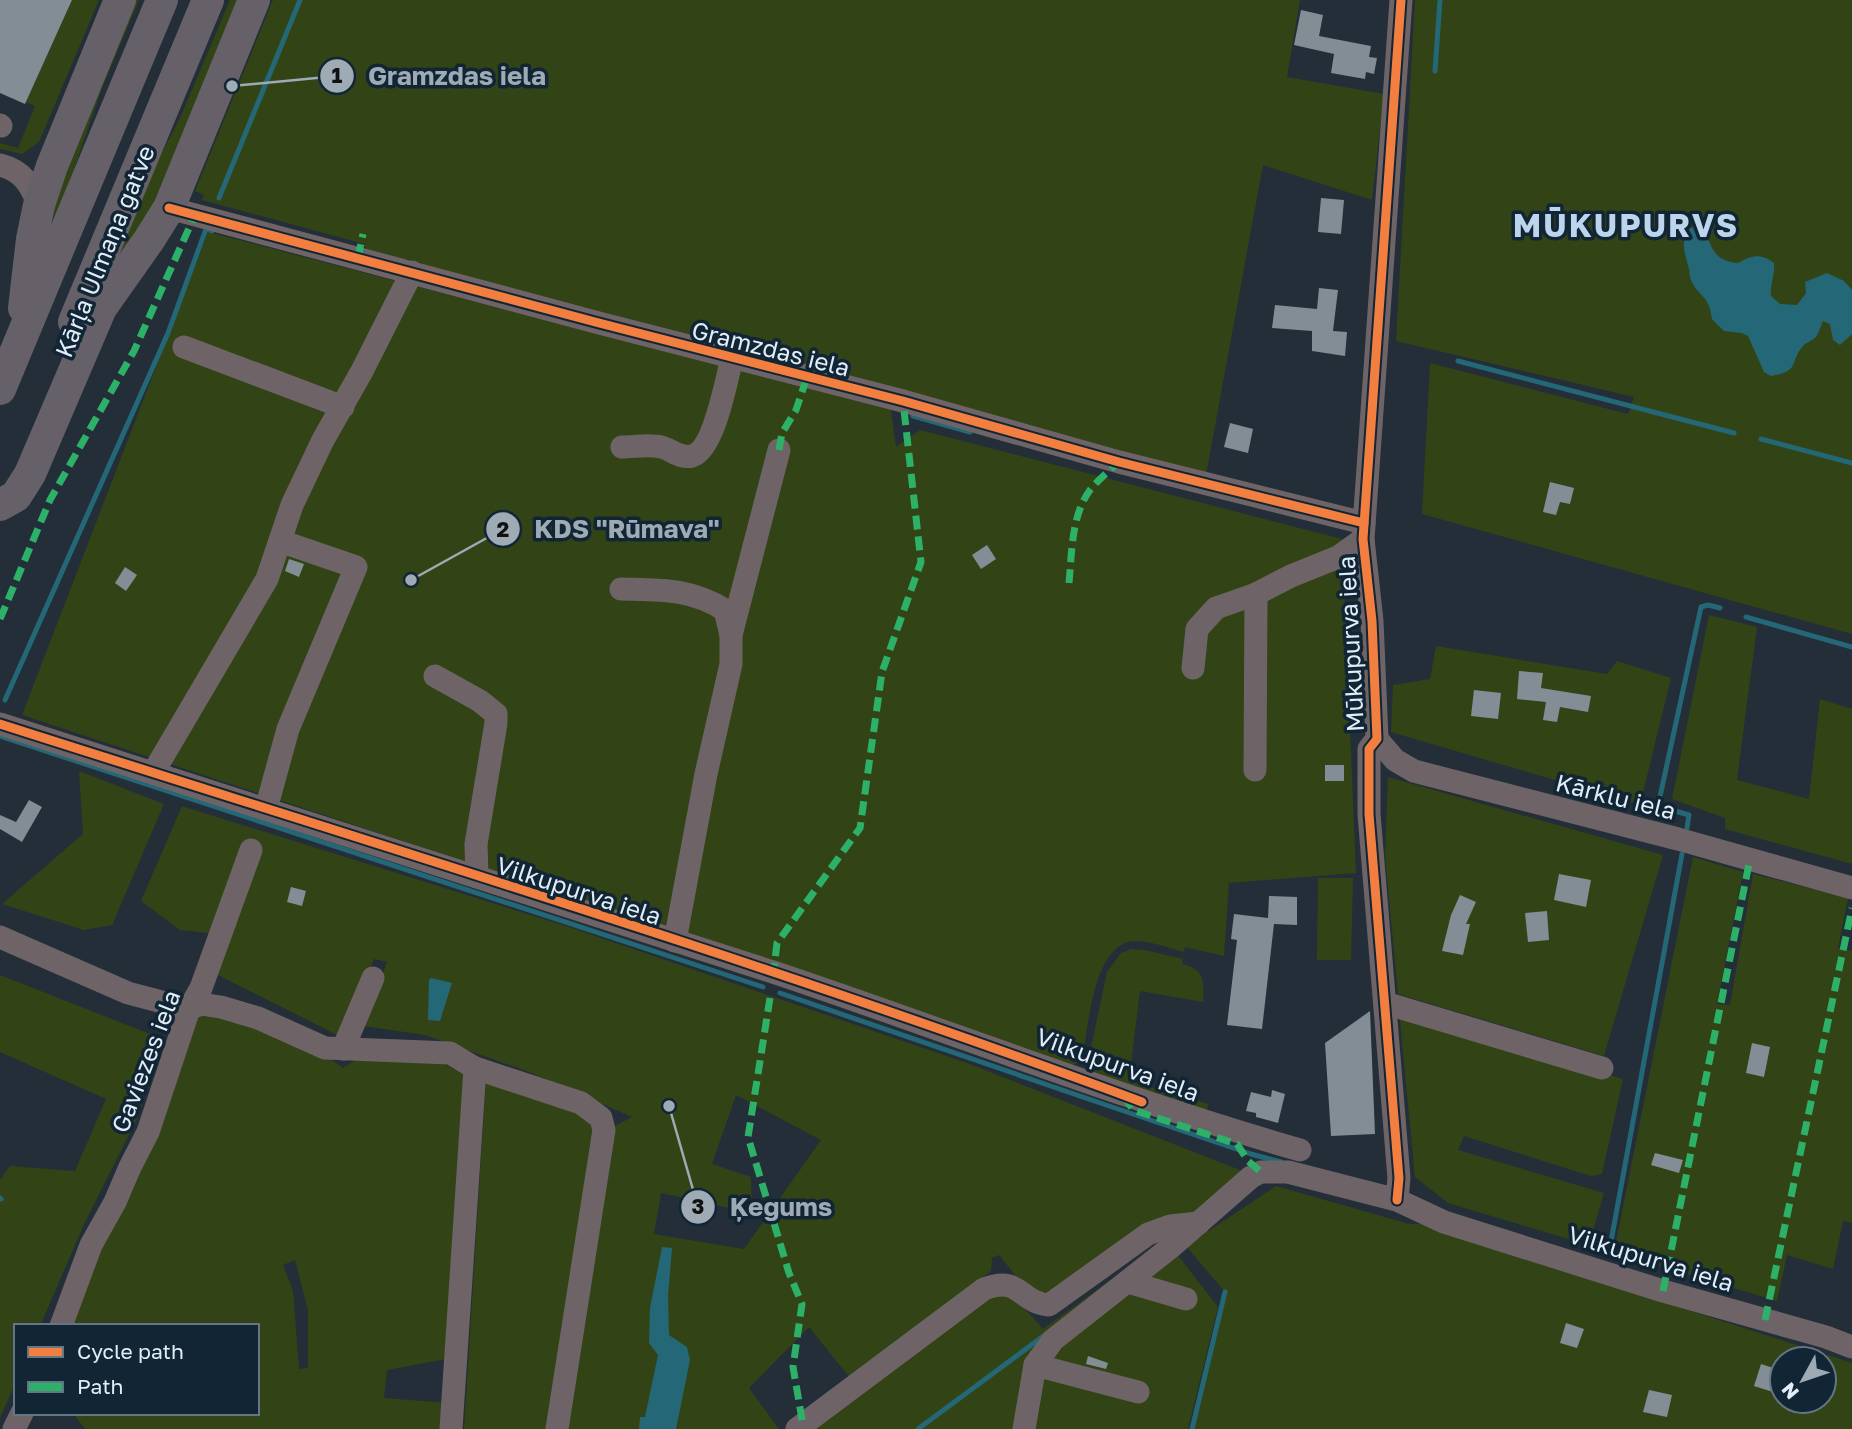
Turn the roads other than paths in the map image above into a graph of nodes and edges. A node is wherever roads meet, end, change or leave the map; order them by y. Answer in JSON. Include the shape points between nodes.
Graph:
{"nodes":[{"id":1,"x":120,"y":0,"type":"edge"},
{"id":2,"x":162,"y":0,"type":"edge"},
{"id":3,"x":208,"y":0,"type":"edge"},
{"id":4,"x":254,"y":0,"type":"edge"},
{"id":5,"x":1401,"y":0,"type":"edge"},
{"id":6,"x":0,"y":165,"type":"edge"},
{"id":7,"x":40,"y":205,"type":"junction"},
{"id":8,"x":169,"y":208,"type":"junction"},
{"id":9,"x":412,"y":272,"type":"junction"},
{"id":10,"x":21,"y":341,"type":"junction"},
{"id":11,"x":184,"y":347,"type":"dead end"},
{"id":12,"x":732,"y":358,"type":"junction"},
{"id":13,"x":0,"y":389,"type":"edge"},
{"id":14,"x":343,"y":407,"type":"junction"},
{"id":15,"x":622,"y":447,"type":"dead end"},
{"id":16,"x":779,"y":450,"type":"dead end"},
{"id":17,"x":0,"y":503,"type":"edge"},
{"id":18,"x":1364,"y":531,"type":"junction"},
{"id":19,"x":280,"y":541,"type":"junction"},
{"id":20,"x":621,"y":589,"type":"dead end"},
{"id":21,"x":1256,"y":594,"type":"junction"},
{"id":22,"x":732,"y":635,"type":"junction"},
{"id":23,"x":1193,"y":668,"type":"dead end"},
{"id":24,"x":435,"y":676,"type":"dead end"},
{"id":25,"x":0,"y":724,"type":"edge"},
{"id":26,"x":1377,"y":739,"type":"junction"},
{"id":27,"x":1255,"y":770,"type":"dead end"},
{"id":28,"x":153,"y":773,"type":"junction"},
{"id":29,"x":266,"y":809,"type":"junction"},
{"id":30,"x":251,"y":850,"type":"dead end"},
{"id":31,"x":477,"y":877,"type":"junction"},
{"id":32,"x":1852,"y":888,"type":"edge"},
{"id":33,"x":0,"y":937,"type":"edge"},
{"id":34,"x":675,"y":941,"type":"junction"},
{"id":35,"x":373,"y":978,"type":"dead end"},
{"id":36,"x":1385,"y":1003,"type":"junction"},
{"id":37,"x":188,"y":1009,"type":"junction"},
{"id":38,"x":343,"y":1049,"type":"junction"},
{"id":39,"x":475,"y":1068,"type":"junction"},
{"id":40,"x":1602,"y":1068,"type":"dead end"},
{"id":41,"x":1300,"y":1150,"type":"dead end"},
{"id":42,"x":1397,"y":1200,"type":"junction"},
{"id":43,"x":1199,"y":1223,"type":"junction"},
{"id":44,"x":1128,"y":1282,"type":"junction"},
{"id":45,"x":1186,"y":1299,"type":"dead end"},
{"id":46,"x":62,"y":1324,"type":"edge"},
{"id":47,"x":1852,"y":1347,"type":"edge"},
{"id":48,"x":1035,"y":1365,"type":"junction"},
{"id":49,"x":1138,"y":1392,"type":"dead end"},
{"id":50,"x":451,"y":1429,"type":"edge"},
{"id":51,"x":556,"y":1429,"type":"edge"},
{"id":52,"x":797,"y":1429,"type":"edge"},
{"id":53,"x":1024,"y":1429,"type":"edge"}],
"edges":[{"from":1,"to":7,"type":"highway"},
{"from":2,"to":10,"type":"highway","name":"Kārļa Ulmaņa gatve"},
{"from":3,"to":17,"type":"highway","name":"Kārļa Ulmaņa gatve"},
{"from":4,"to":8,"type":"highway"},
{"from":5,"to":18,"type":"street","name":"Mūkupurva iela"},
{"from":6,"to":7,"type":"street","via":[[15,169],[29,182]]},
{"from":7,"to":10,"type":"highway"},
{"from":8,"to":9,"type":"street","name":"Gramzdas iela"},
{"from":8,"to":17,"type":"highway","via":[[100,308],[30,474],[16,496]]},
{"from":9,"to":12,"type":"street","name":"Gramzdas iela"},
{"from":9,"to":14,"type":"street"},
{"from":10,"to":13,"type":"highway","name":"Kārļa Ulmaņa gatve"},
{"from":11,"to":14,"type":"street"},
{"from":12,"to":15,"type":"street","via":[[718,412],[699,452],[681,456],[660,447]]},
{"from":12,"to":18,"type":"street","name":"Gramzdas iela","via":[[904,401]]},
{"from":14,"to":19,"type":"street","via":[[292,505]]},
{"from":16,"to":22,"type":"street"},
{"from":18,"to":21,"type":"street","via":[[1338,558]]},
{"from":18,"to":26,"type":"street","name":"Mūkupurva iela"},
{"from":19,"to":28,"type":"street","via":[[267,579]]},
{"from":19,"to":29,"type":"street","via":[[356,567],[288,729]]},
{"from":20,"to":22,"type":"street","via":[[683,591],[715,603],[725,610]]},
{"from":21,"to":23,"type":"street","via":[[1208,614],[1197,629]]},
{"from":21,"to":27,"type":"street"},
{"from":22,"to":34,"type":"street","via":[[731,664]]},
{"from":24,"to":31,"type":"street","via":[[496,714],[476,844]]},
{"from":25,"to":28,"type":"street","name":"Vilkupurva iela"},
{"from":26,"to":32,"type":"street","name":"Kārklu iela","via":[[1395,760],[1414,771]]},
{"from":26,"to":36,"type":"street","name":"Mūkupurva iela","via":[[1369,749],[1369,814]]},
{"from":28,"to":29,"type":"street","name":"Vilkupurva iela"},
{"from":29,"to":31,"type":"street","name":"Vilkupurva iela"},
{"from":30,"to":37,"type":"street","name":"Gaviezes iela","via":[[201,988]]},
{"from":31,"to":34,"type":"street","name":"Vilkupurva iela"},
{"from":33,"to":37,"type":"street","via":[[128,993]]},
{"from":34,"to":41,"type":"street","name":"Vilkupurva iela","via":[[988,1045],[1142,1102]]},
{"from":35,"to":38,"type":"street"},
{"from":36,"to":40,"type":"street"},
{"from":36,"to":42,"type":"street","name":"Mūkupurva iela"},
{"from":37,"to":38,"type":"street","via":[[201,1003],[221,1007],[325,1048]]},
{"from":37,"to":46,"type":"street","name":"Gaviezes iela","via":[[157,1111],[91,1245]]},
{"from":38,"to":39,"type":"street","via":[[450,1054]]},
{"from":39,"to":50,"type":"street"},
{"from":39,"to":51,"type":"street","via":[[581,1103],[601,1118],[604,1130]]},
{"from":42,"to":43,"type":"street","name":"Vilkupurva iela","via":[[1289,1172],[1261,1172]]},
{"from":42,"to":47,"type":"street","name":"Vilkupurva iela","via":[[1444,1222]]},
{"from":43,"to":44,"type":"street","name":"Vilkupurva iela"},
{"from":43,"to":52,"type":"street","via":[[1148,1234],[1049,1305],[1039,1304],[1012,1285],[984,1289]]},
{"from":44,"to":45,"type":"street"},
{"from":44,"to":48,"type":"street","name":"Vilkupurva iela","via":[[1054,1340]]},
{"from":48,"to":49,"type":"street"},
{"from":48,"to":53,"type":"street"}]}
